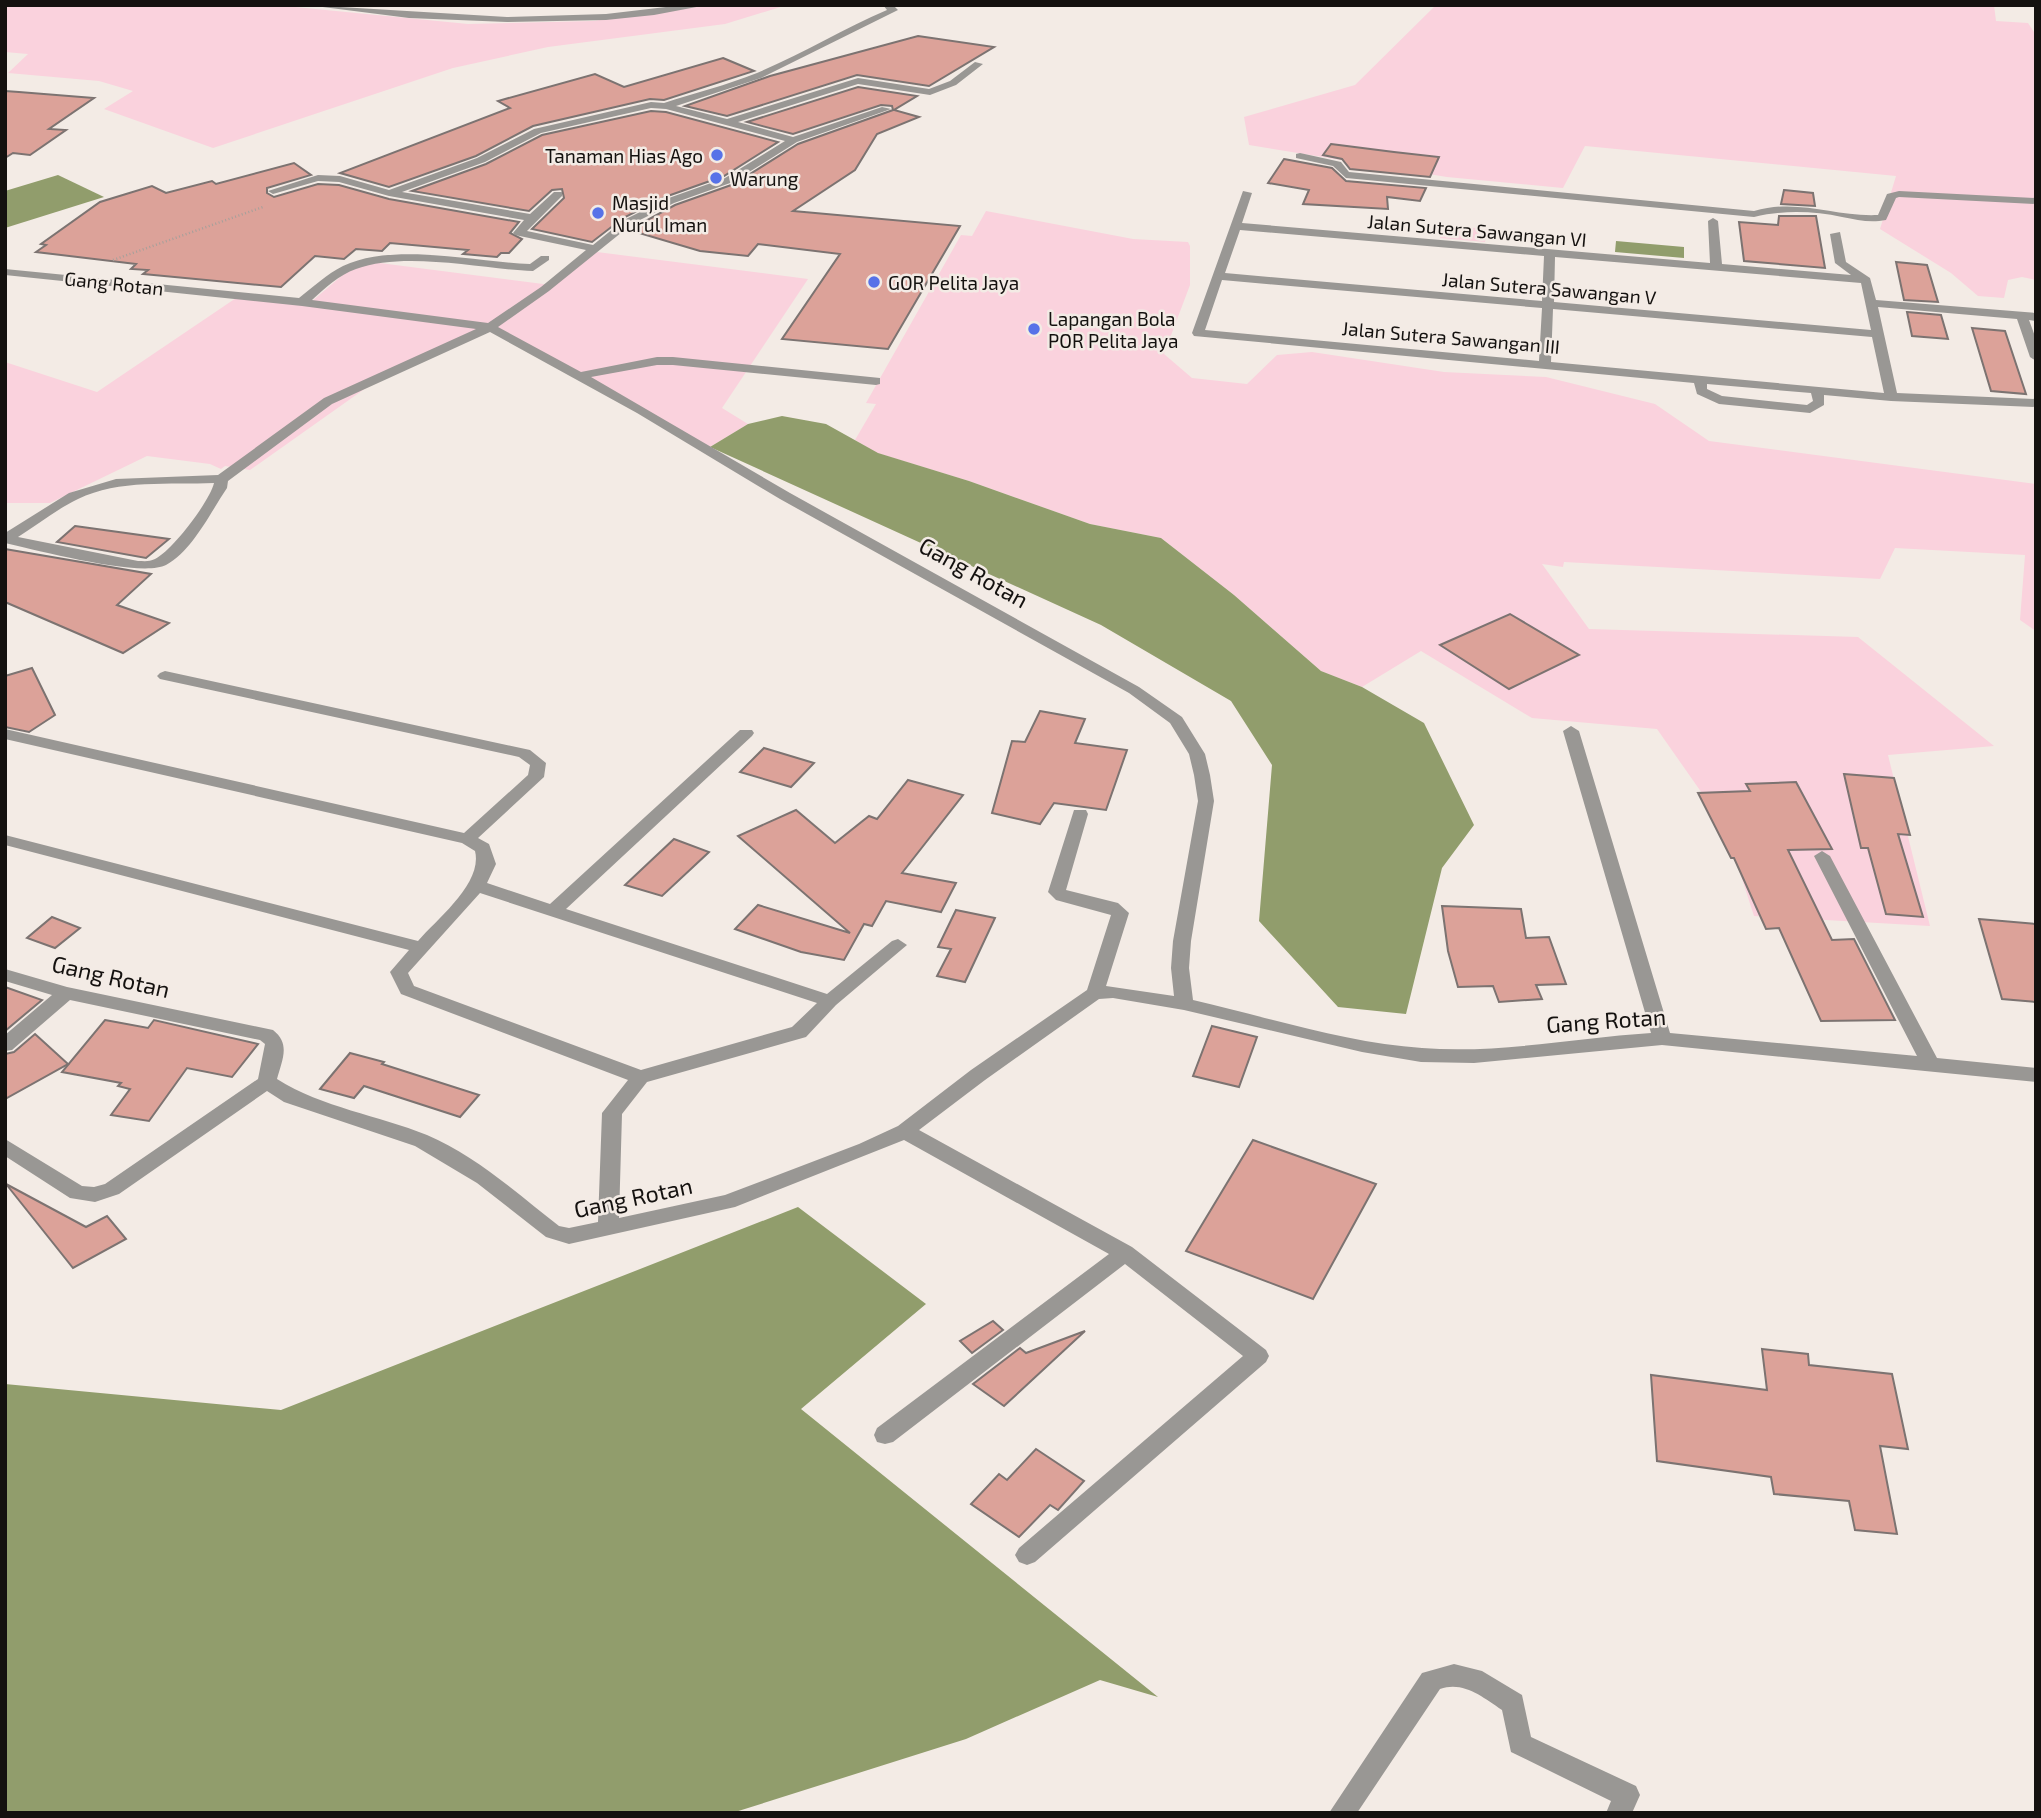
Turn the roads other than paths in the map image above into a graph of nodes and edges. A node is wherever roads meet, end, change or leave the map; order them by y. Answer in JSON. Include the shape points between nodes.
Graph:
{"nodes":[{"id":1,"x":311,"y":5,"type":"edge"},
{"id":2,"x":703,"y":5,"type":"edge"},
{"id":3,"x":887,"y":5,"type":"edge"},
{"id":4,"x":366,"y":8,"type":"edge"},
{"id":5,"x":978,"y":64,"type":"dead end"},
{"id":6,"x":666,"y":106,"type":"junction"},
{"id":7,"x":886,"y":109,"type":"dead end"},
{"id":8,"x":731,"y":121,"type":"junction"},
{"id":9,"x":793,"y":140,"type":"junction"},
{"id":10,"x":1300,"y":156,"type":"dead end"},
{"id":11,"x":274,"y":191,"type":"dead end"},
{"id":12,"x":389,"y":193,"type":"junction"},
{"id":13,"x":1247,"y":193,"type":"dead end"},
{"id":14,"x":558,"y":194,"type":"dead end"},
{"id":15,"x":2036,"y":201,"type":"edge"},
{"id":16,"x":532,"y":218,"type":"junction"},
{"id":17,"x":1713,"y":220,"type":"dead end"},
{"id":18,"x":1235,"y":226,"type":"junction"},
{"id":19,"x":1836,"y":233,"type":"dead end"},
{"id":20,"x":593,"y":248,"type":"junction"},
{"id":21,"x":1550,"y":253,"type":"junction"},
{"id":22,"x":545,"y":258,"type":"dead end"},
{"id":23,"x":1716,"y":267,"type":"junction"},
{"id":24,"x":5,"y":272,"type":"edge"},
{"id":25,"x":1218,"y":276,"type":"junction"},
{"id":26,"x":1866,"y":280,"type":"junction"},
{"id":27,"x":302,"y":302,"type":"junction"},
{"id":28,"x":1871,"y":303,"type":"junction"},
{"id":29,"x":1548,"y":305,"type":"junction"},
{"id":30,"x":2022,"y":316,"type":"junction"},
{"id":31,"x":2036,"y":317,"type":"edge"},
{"id":32,"x":490,"y":327,"type":"junction"},
{"id":33,"x":1878,"y":334,"type":"junction"},
{"id":34,"x":2036,"y":357,"type":"edge"},
{"id":35,"x":1545,"y":365,"type":"junction"},
{"id":36,"x":579,"y":376,"type":"junction"},
{"id":37,"x":1700,"y":380,"type":"junction"},
{"id":38,"x":876,"y":382,"type":"dead end"},
{"id":39,"x":1816,"y":391,"type":"junction"},
{"id":40,"x":1891,"y":397,"type":"junction"},
{"id":41,"x":2036,"y":403,"type":"edge"},
{"id":42,"x":221,"y":479,"type":"junction"},
{"id":43,"x":5,"y":539,"type":"edge"},
{"id":44,"x":165,"y":676,"type":"dead end"},
{"id":45,"x":1571,"y":730,"type":"dead end"},
{"id":46,"x":746,"y":733,"type":"dead end"},
{"id":47,"x":5,"y":734,"type":"edge"},
{"id":48,"x":1080,"y":814,"type":"dead end"},
{"id":49,"x":467,"y":839,"type":"junction"},
{"id":50,"x":5,"y":840,"type":"edge"},
{"id":51,"x":1822,"y":856,"type":"dead end"},
{"id":52,"x":477,"y":886,"type":"junction"},
{"id":53,"x":553,"y":911,"type":"junction"},
{"id":54,"x":898,"y":944,"type":"dead end"},
{"id":55,"x":420,"y":947,"type":"junction"},
{"id":56,"x":5,"y":975,"type":"edge"},
{"id":57,"x":66,"y":993,"type":"junction"},
{"id":58,"x":1095,"y":993,"type":"junction"},
{"id":59,"x":830,"y":1000,"type":"junction"},
{"id":60,"x":1184,"y":1004,"type":"junction"},
{"id":61,"x":1662,"y":1039,"type":"junction"},
{"id":62,"x":5,"y":1045,"type":"edge"},
{"id":63,"x":1930,"y":1063,"type":"junction"},
{"id":64,"x":2036,"y":1075,"type":"edge"},
{"id":65,"x":640,"y":1077,"type":"junction"},
{"id":66,"x":267,"y":1083,"type":"junction"},
{"id":67,"x":905,"y":1131,"type":"junction"},
{"id":68,"x":5,"y":1146,"type":"edge"},
{"id":69,"x":608,"y":1228,"type":"junction"},
{"id":70,"x":1125,"y":1253,"type":"junction"},
{"id":71,"x":885,"y":1435,"type":"dead end"},
{"id":72,"x":1027,"y":1555,"type":"dead end"},
{"id":73,"x":1342,"y":1813,"type":"edge"},
{"id":74,"x":1619,"y":1813,"type":"edge"}],
"edges":[{"from":1,"to":4,"type":"street"},
{"from":2,"to":4,"type":"street","via":[[599,17],[467,20]]},
{"from":3,"to":6,"type":"street","via":[[894,10],[845,31],[802,57],[731,87]]},
{"from":5,"to":8,"type":"street","via":[[953,83],[930,92],[858,81]]},
{"from":6,"to":8,"type":"street"},
{"from":6,"to":12,"type":"street","via":[[651,105],[538,131],[481,160]]},
{"from":7,"to":9,"type":"street"},
{"from":8,"to":9,"type":"street"},
{"from":9,"to":20,"type":"street","via":[[729,180],[628,222]]},
{"from":10,"to":15,"type":"street","via":[[1336,164],[1346,175],[1754,214],[1774,208],[1872,220],[1882,218],[1891,196],[1899,194]]},
{"from":11,"to":12,"type":"street","via":[[328,178]]},
{"from":12,"to":16,"type":"street"},
{"from":13,"to":18,"type":"street"},
{"from":14,"to":16,"type":"street"},
{"from":16,"to":20,"type":"street","via":[[519,233]]},
{"from":17,"to":23,"type":"street"},
{"from":18,"to":21,"type":"street","name":"Jalan Sutera Sawangan VI"},
{"from":18,"to":25,"type":"street"},
{"from":19,"to":26,"type":"street","via":[[1841,263]]},
{"from":20,"to":32,"type":"street"},
{"from":21,"to":23,"type":"street","name":"Jalan Sutera Sawangan VI"},
{"from":21,"to":29,"type":"street"},
{"from":22,"to":27,"type":"street","via":[[533,268],[369,261],[339,272]]},
{"from":23,"to":26,"type":"street","name":"Jalan Sutera Sawangan VI"},
{"from":24,"to":27,"type":"street","name":"Gang Rotan"},
{"from":25,"to":29,"type":"street","name":"Jalan Sutera Sawangan V"},
{"from":25,"to":35,"type":"street","name":"Jalan Sutera Sawangan III","via":[[1198,333]]},
{"from":26,"to":28,"type":"street"},
{"from":27,"to":32,"type":"street","name":"Gang Rotan"},
{"from":28,"to":30,"type":"street"},
{"from":28,"to":33,"type":"street"},
{"from":29,"to":33,"type":"street","name":"Jalan Sutera Sawangan V"},
{"from":29,"to":35,"type":"street"},
{"from":30,"to":31,"type":"street"},
{"from":30,"to":34,"type":"street"},
{"from":32,"to":36,"type":"street","name":"Gang Rotan"},
{"from":32,"to":42,"type":"street","via":[[328,401]]},
{"from":33,"to":40,"type":"street"},
{"from":35,"to":37,"type":"street","name":"Jalan Sutera Sawangan III"},
{"from":36,"to":38,"type":"street","via":[[657,361]]},
{"from":36,"to":60,"type":"street","name":"Gang Rotan","via":[[1106,673],[1176,720],[1198,754],[1206,801],[1182,941]]},
{"from":37,"to":39,"type":"street","name":"Jalan Sutera Sawangan III"},
{"from":37,"to":39,"type":"street","via":[[1701,391],[1719,400],[1810,409],[1820,402]]},
{"from":39,"to":40,"type":"street","name":"Jalan Sutera Sawangan III"},
{"from":40,"to":41,"type":"street","name":"Jalan Sutera Sawangan III"},
{"from":42,"to":43,"type":"street","via":[[121,482],[99,488],[74,496]]},
{"from":42,"to":43,"type":"street","via":[[220,488],[175,548],[155,564],[138,565]]},
{"from":44,"to":49,"type":"street","via":[[524,753],[538,763],[536,777]]},
{"from":45,"to":61,"type":"street"},
{"from":46,"to":53,"type":"street"},
{"from":47,"to":49,"type":"street"},
{"from":48,"to":58,"type":"street","via":[[1058,892],[1120,913]]},
{"from":49,"to":52,"type":"street","via":[[483,848],[487,864]]},
{"from":50,"to":55,"type":"street"},
{"from":51,"to":63,"type":"street"},
{"from":52,"to":53,"type":"street"},
{"from":52,"to":55,"type":"street"},
{"from":53,"to":59,"type":"street"},
{"from":54,"to":59,"type":"street"},
{"from":55,"to":65,"type":"street","via":[[400,972],[407,990]]},
{"from":56,"to":57,"type":"street","name":"Gang Rotan"},
{"from":57,"to":62,"type":"street"},
{"from":57,"to":66,"type":"street","name":"Gang Rotan","via":[[266,1035],[274,1041],[275,1050]]},
{"from":58,"to":60,"type":"street","name":"Gang Rotan"},
{"from":58,"to":67,"type":"street","name":"Gang Rotan"},
{"from":59,"to":65,"type":"street","via":[[799,1032]]},
{"from":60,"to":61,"type":"street","name":"Gang Rotan","via":[[1362,1046],[1421,1055],[1474,1056]]},
{"from":61,"to":63,"type":"street","name":"Gang Rotan"},
{"from":63,"to":64,"type":"street","name":"Gang Rotan"},
{"from":65,"to":69,"type":"street","via":[[612,1113]]},
{"from":66,"to":68,"type":"street","via":[[112,1189],[94,1195],[77,1193]]},
{"from":66,"to":69,"type":"street","name":"Gang Rotan","via":[[291,1097],[422,1141],[484,1178],[552,1232],[569,1236]]},
{"from":67,"to":69,"type":"street","name":"Gang Rotan","via":[[728,1202]]},
{"from":67,"to":70,"type":"street"},
{"from":70,"to":71,"type":"street"},
{"from":70,"to":72,"type":"street","via":[[1258,1356]]},
{"from":73,"to":74,"type":"street","via":[[1431,1681],[1446,1674],[1464,1674],[1513,1703],[1520,1744],[1627,1795]]}]}
